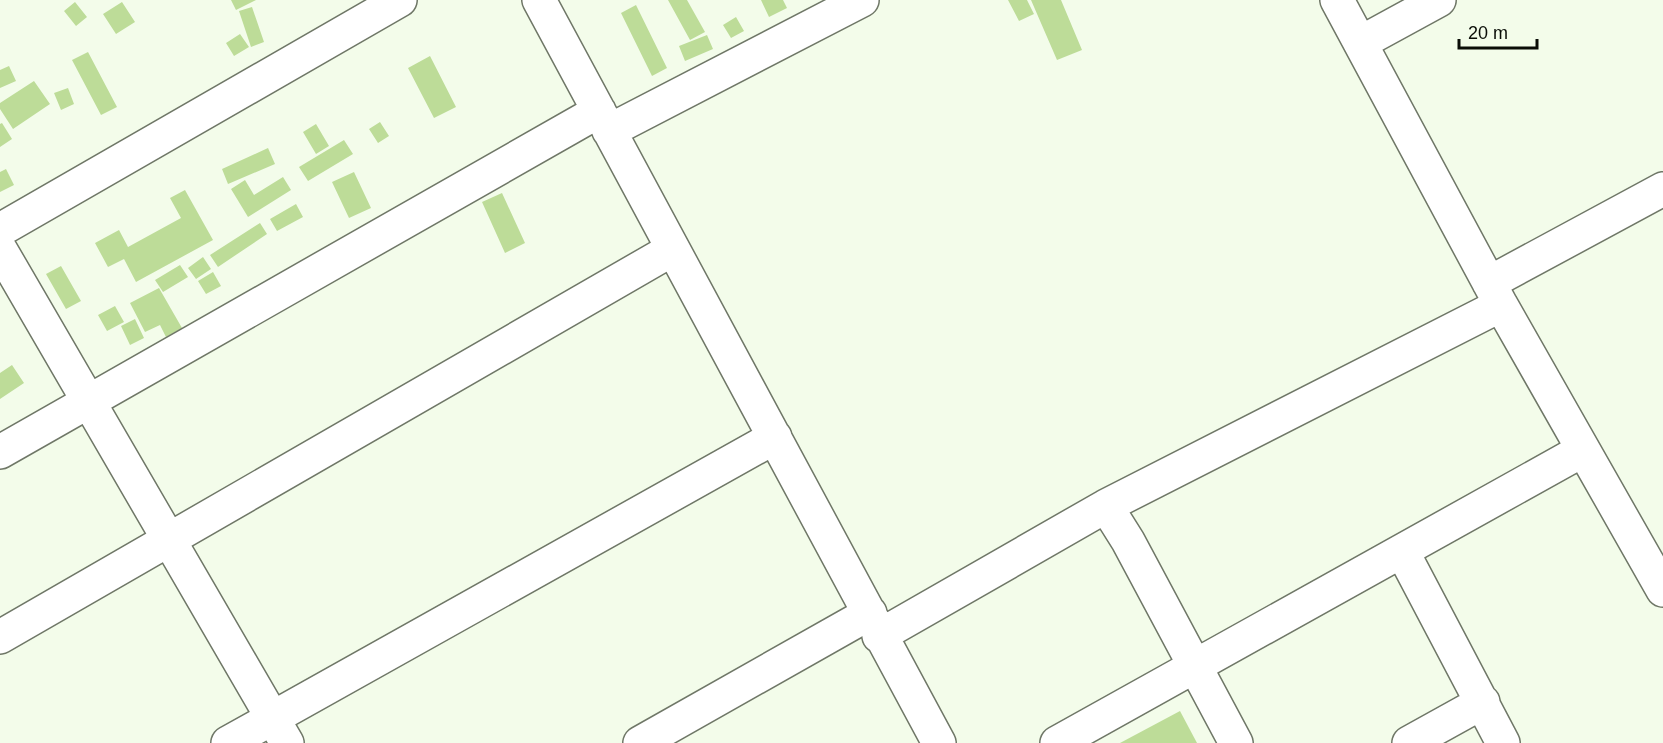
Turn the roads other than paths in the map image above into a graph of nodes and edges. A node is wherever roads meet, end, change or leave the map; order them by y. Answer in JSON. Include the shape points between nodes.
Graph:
{"nodes":[{"id":1,"x":400,"y":0,"type":"edge"},
{"id":2,"x":539,"y":0,"type":"edge"},
{"id":3,"x":1337,"y":0,"type":"edge"},
{"id":4,"x":1439,"y":0,"type":"edge"},
{"id":5,"x":851,"y":2,"type":"edge"},
{"id":6,"x":1362,"y":42,"type":"junction"},
{"id":7,"x":604,"y":121,"type":"junction"},
{"id":8,"x":1663,"y":189,"type":"edge"},
{"id":9,"x":0,"y":230,"type":"edge"},
{"id":10,"x":0,"y":249,"type":"edge"},
{"id":11,"x":673,"y":249,"type":"junction"},
{"id":12,"x":1495,"y":294,"type":"junction"},
{"id":13,"x":89,"y":401,"type":"junction"},
{"id":14,"x":775,"y":436,"type":"junction"},
{"id":15,"x":1583,"y":450,"type":"junction"},
{"id":16,"x":0,"y":452,"type":"edge"},
{"id":17,"x":1107,"y":506,"type":"junction"},
{"id":18,"x":171,"y":539,"type":"junction"},
{"id":19,"x":1402,"y":551,"type":"junction"},
{"id":20,"x":1663,"y":590,"type":"edge"},
{"id":21,"x":874,"y":625,"type":"junction"},
{"id":22,"x":0,"y":637,"type":"edge"},
{"id":23,"x":1194,"y":667,"type":"junction"},
{"id":24,"x":1483,"y":702,"type":"junction"},
{"id":25,"x":279,"y":730,"type":"edge"},
{"id":26,"x":228,"y":743,"type":"edge"},
{"id":27,"x":640,"y":743,"type":"edge"},
{"id":28,"x":939,"y":743,"type":"edge"},
{"id":29,"x":1057,"y":743,"type":"edge"},
{"id":30,"x":1236,"y":743,"type":"edge"},
{"id":31,"x":1409,"y":743,"type":"edge"},
{"id":32,"x":1503,"y":743,"type":"edge"}],
"edges":[{"from":1,"to":9,"type":"street"},
{"from":2,"to":7,"type":"street"},
{"from":3,"to":6,"type":"street"},
{"from":4,"to":6,"type":"street"},
{"from":5,"to":7,"type":"street"},
{"from":6,"to":12,"type":"street"},
{"from":7,"to":11,"type":"street"},
{"from":7,"to":13,"type":"street"},
{"from":8,"to":12,"type":"street"},
{"from":10,"to":13,"type":"street"},
{"from":11,"to":14,"type":"street"},
{"from":11,"to":18,"type":"street"},
{"from":12,"to":15,"type":"street"},
{"from":12,"to":17,"type":"street"},
{"from":13,"to":16,"type":"street"},
{"from":13,"to":18,"type":"street"},
{"from":14,"to":21,"type":"street"},
{"from":14,"to":25,"type":"street"},
{"from":15,"to":19,"type":"street"},
{"from":15,"to":20,"type":"street"},
{"from":17,"to":21,"type":"street"},
{"from":17,"to":23,"type":"street"},
{"from":18,"to":22,"type":"street"},
{"from":18,"to":25,"type":"street"},
{"from":19,"to":23,"type":"street"},
{"from":19,"to":24,"type":"street"},
{"from":21,"to":27,"type":"street"},
{"from":21,"to":28,"type":"street"},
{"from":23,"to":29,"type":"street"},
{"from":23,"to":30,"type":"street"},
{"from":24,"to":31,"type":"street"},
{"from":24,"to":32,"type":"street"},
{"from":25,"to":26,"type":"street"}]}
